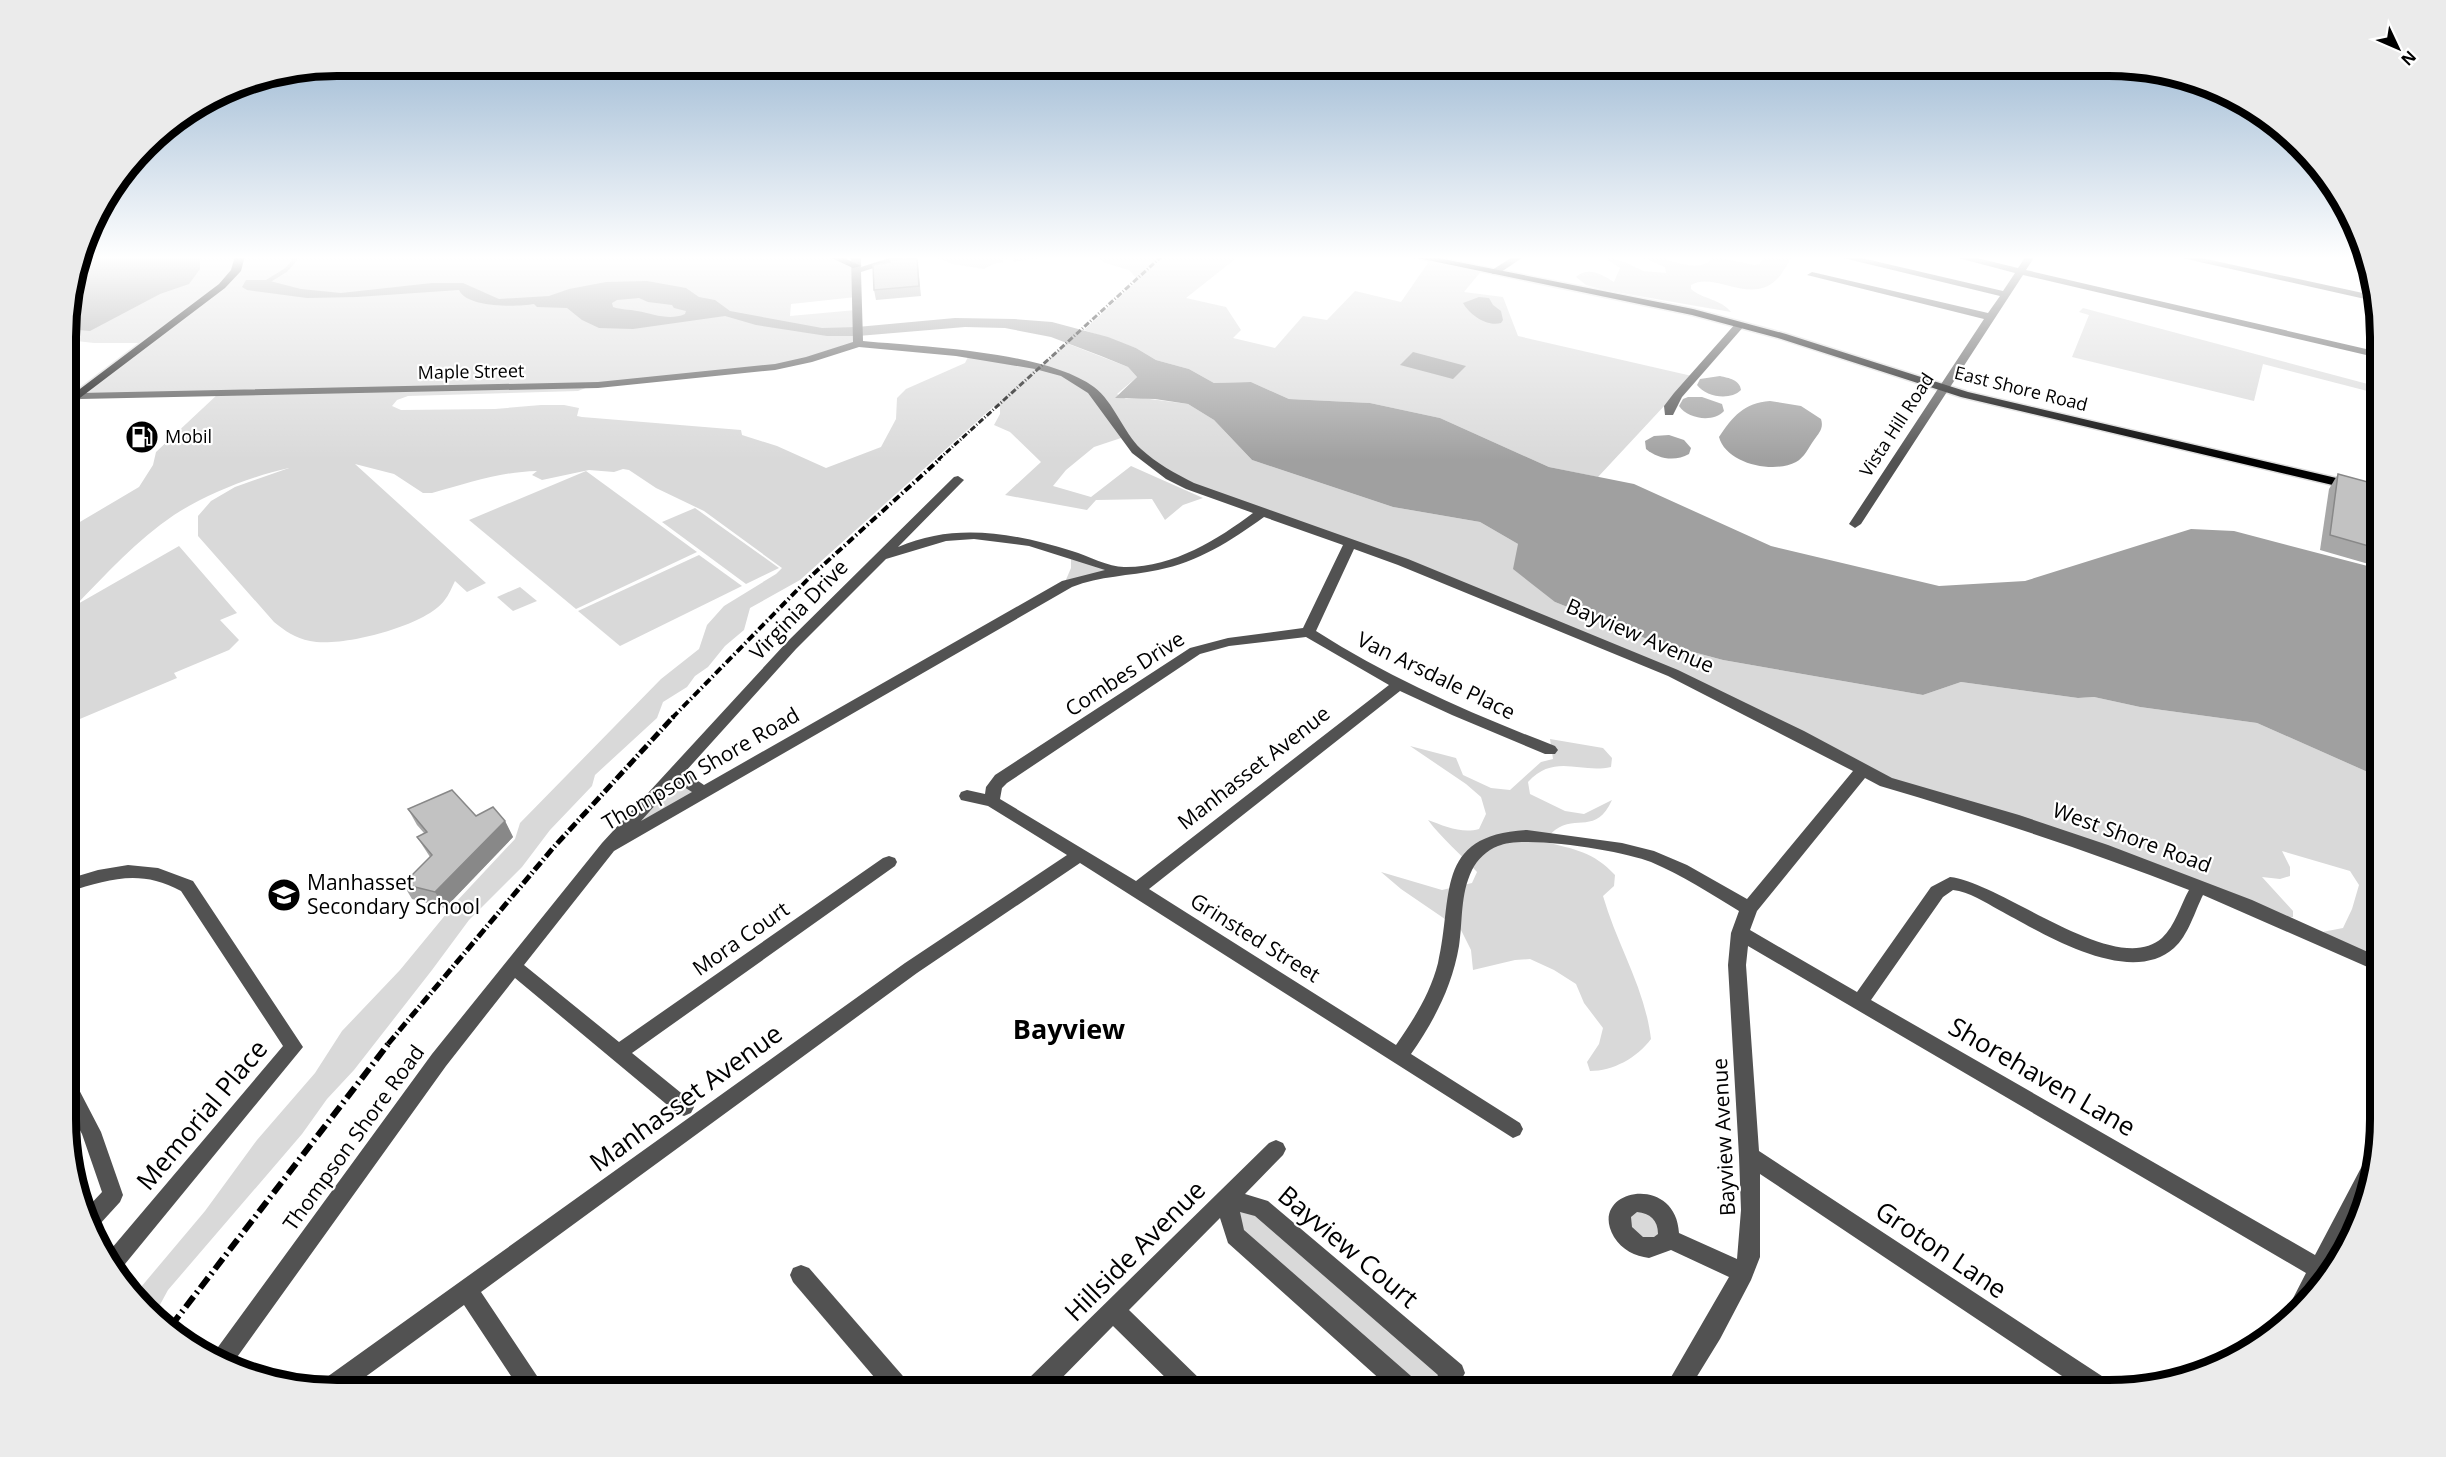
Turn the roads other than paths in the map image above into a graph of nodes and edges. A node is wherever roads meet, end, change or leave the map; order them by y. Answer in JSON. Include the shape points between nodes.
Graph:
{"nodes":[{"id":1,"x":173,"y":324,"type":"edge"},
{"id":2,"x":858,"y":324,"type":"edge"},
{"id":3,"x":1736,"y":324,"type":"edge"},
{"id":4,"x":1985,"y":324,"type":"edge"},
{"id":5,"x":2245,"y":324,"type":"edge"},
{"id":6,"x":1740,"y":325,"type":"junction"},
{"id":7,"x":858,"y":336,"type":"junction"},
{"id":8,"x":2370,"y":353,"type":"edge"},
{"id":9,"x":1942,"y":388,"type":"junction"},
{"id":10,"x":80,"y":396,"type":"junction"},
{"id":11,"x":76,"y":399,"type":"edge"},
{"id":12,"x":1669,"y":412,"type":"dead end"},
{"id":13,"x":958,"y":480,"type":"dead end"},
{"id":14,"x":2370,"y":490,"type":"edge"},
{"id":15,"x":1261,"y":513,"type":"junction"},
{"id":16,"x":1855,"y":524,"type":"dead end"},
{"id":17,"x":1350,"y":544,"type":"junction"},
{"id":18,"x":1064,"y":552,"type":"junction"},
{"id":19,"x":1119,"y":570,"type":"junction"},
{"id":20,"x":862,"y":574,"type":"junction"},
{"id":21,"x":1058,"y":588,"type":"junction"},
{"id":22,"x":1308,"y":632,"type":"junction"},
{"id":23,"x":1400,"y":684,"type":"junction"},
{"id":24,"x":1550,"y":750,"type":"dead end"},
{"id":25,"x":1863,"y":770,"type":"junction"},
{"id":26,"x":674,"y":773,"type":"junction"},
{"id":27,"x":705,"y":793,"type":"junction"},
{"id":28,"x":967,"y":796,"type":"dead end"},
{"id":29,"x":992,"y":801,"type":"junction"},
{"id":30,"x":608,"y":847,"type":"junction"},
{"id":31,"x":1079,"y":855,"type":"junction"},
{"id":32,"x":889,"y":862,"type":"dead end"},
{"id":33,"x":76,"y":883,"type":"edge"},
{"id":34,"x":2199,"y":886,"type":"junction"},
{"id":35,"x":1137,"y":890,"type":"junction"},
{"id":36,"x":1749,"y":908,"type":"junction"},
{"id":37,"x":1740,"y":933,"type":"junction"},
{"id":38,"x":2370,"y":961,"type":"edge"},
{"id":39,"x":514,"y":967,"type":"junction"},
{"id":40,"x":1859,"y":1003,"type":"junction"},
{"id":41,"x":618,"y":1053,"type":"junction"},
{"id":42,"x":1400,"y":1055,"type":"junction"},
{"id":43,"x":76,"y":1103,"type":"edge"},
{"id":44,"x":684,"y":1107,"type":"dead end"},
{"id":45,"x":1513,"y":1130,"type":"dead end"},
{"id":46,"x":1276,"y":1149,"type":"dead end"},
{"id":47,"x":1749,"y":1156,"type":"junction"},
{"id":48,"x":2361,"y":1186,"type":"edge"},
{"id":49,"x":1226,"y":1198,"type":"junction"},
{"id":50,"x":94,"y":1215,"type":"edge"},
{"id":51,"x":1668,"y":1238,"type":"dead end"},
{"id":52,"x":117,"y":1259,"type":"edge"},
{"id":53,"x":2318,"y":1268,"type":"junction"},
{"id":54,"x":1743,"y":1273,"type":"junction"},
{"id":55,"x":801,"y":1275,"type":"dead end"},
{"id":56,"x":2309,"y":1287,"type":"edge"},
{"id":57,"x":466,"y":1290,"type":"junction"},
{"id":58,"x":1113,"y":1310,"type":"junction"},
{"id":59,"x":225,"y":1355,"type":"edge"},
{"id":60,"x":342,"y":1380,"type":"edge"},
{"id":61,"x":527,"y":1380,"type":"edge"},
{"id":62,"x":892,"y":1380,"type":"edge"},
{"id":63,"x":1043,"y":1380,"type":"edge"},
{"id":64,"x":1185,"y":1380,"type":"edge"},
{"id":65,"x":1399,"y":1380,"type":"edge"},
{"id":66,"x":1449,"y":1380,"type":"edge"},
{"id":67,"x":1681,"y":1380,"type":"edge"},
{"id":68,"x":2088,"y":1380,"type":"edge"}],
"edges":[{"from":1,"to":10,"type":"main road"},
{"from":2,"to":7,"type":"street"},
{"from":3,"to":6,"type":"main road","name":"East Shore Road"},
{"from":4,"to":9,"type":"street","name":"Vista Hill Road"},
{"from":5,"to":8,"type":"street"},
{"from":6,"to":9,"type":"main road","name":"East Shore Road"},
{"from":6,"to":12,"type":"street","via":[[1678,395]]},
{"from":7,"to":10,"type":"street","name":"Maple Street","via":[[808,360],[775,367],[621,384]]},
{"from":7,"to":15,"type":"street","name":"Bayview Avenue","via":[[1065,374],[1092,391],[1124,437],[1150,462],[1190,486]]},
{"from":9,"to":14,"type":"main road","name":"East Shore Road"},
{"from":9,"to":16,"type":"street","name":"Vista Hill Road"},
{"from":10,"to":11,"type":"main road"},
{"from":13,"to":20,"type":"street","name":"Virginia Drive"},
{"from":15,"to":17,"type":"street","name":"Bayview Avenue"},
{"from":15,"to":19,"type":"street","name":"Thompson Shore Road","via":[[1192,556]]},
{"from":17,"to":22,"type":"street"},
{"from":17,"to":25,"type":"street","name":"Bayview Avenue","via":[[1450,580],[1673,673]]},
{"from":18,"to":19,"type":"street"},
{"from":18,"to":20,"type":"street","via":[[1005,536],[951,536],[908,545]]},
{"from":18,"to":21,"type":"street","via":[[1071,559],[1071,568]]},
{"from":19,"to":21,"type":"street","name":"Thompson Shore Road"},
{"from":20,"to":26,"type":"street","name":"Virginia Drive"},
{"from":21,"to":27,"type":"street","name":"Thompson Shore Road"},
{"from":22,"to":23,"type":"street","name":"Van Arsdale Place","via":[[1335,651]]},
{"from":22,"to":29,"type":"street","name":"Combes Drive","via":[[1228,642],[1195,651],[1001,779],[994,787]]},
{"from":23,"to":24,"type":"street","name":"Van Arsdale Place","via":[[1481,724]]},
{"from":23,"to":35,"type":"street","name":"Manhasset Avenue"},
{"from":25,"to":34,"type":"street","name":"West Shore Road","via":[[1886,782],[2013,819]]},
{"from":25,"to":36,"type":"street","name":"Bayview Avenue"},
{"from":26,"to":27,"type":"street"},
{"from":26,"to":30,"type":"street","name":"Virginia Drive"},
{"from":27,"to":30,"type":"street","name":"Thompson Shore Road"},
{"from":28,"to":29,"type":"street","name":"Grinsted Street"},
{"from":29,"to":31,"type":"street","name":"Grinsted Street"},
{"from":30,"to":39,"type":"street","name":"Thompson Shore Road"},
{"from":31,"to":35,"type":"street","name":"Grinsted Street"},
{"from":31,"to":57,"type":"street","name":"Manhasset Avenue","via":[[911,968]]},
{"from":32,"to":41,"type":"street","name":"Mora Court"},
{"from":33,"to":52,"type":"street","name":"Memorial Place","via":[[100,874],[130,871],[170,876],[187,886],[294,1047]]},
{"from":34,"to":38,"type":"street","name":"West Shore Road"},
{"from":34,"to":40,"type":"street","via":[[2169,943],[2153,954],[2134,956],[2102,951],[1972,889],[1950,883],[1937,892]]},
{"from":35,"to":42,"type":"street","name":"Grinsted Street"},
{"from":36,"to":37,"type":"street","name":"Bayview Avenue"},
{"from":36,"to":42,"type":"street","via":[[1670,864],[1635,851],[1526,834],[1491,841],[1478,850],[1456,886],[1442,987]]},
{"from":37,"to":40,"type":"street","name":"Shorehaven Lane"},
{"from":37,"to":47,"type":"street","name":"Bayview Avenue","via":[[1737,964]]},
{"from":39,"to":41,"type":"street"},
{"from":39,"to":59,"type":"street","name":"Thompson Shore Road","via":[[438,1060]]},
{"from":40,"to":53,"type":"street","name":"Shorehaven Lane"},
{"from":41,"to":44,"type":"street"},
{"from":42,"to":45,"type":"street","name":"Grinsted Street"},
{"from":43,"to":50,"type":"street","name":"Memorial Place","via":[[91,1132],[113,1195]]},
{"from":46,"to":49,"type":"street","name":"Hillside Avenue"},
{"from":47,"to":54,"type":"street","name":"Bayview Avenue","via":[[1751,1240]]},
{"from":47,"to":68,"type":"street","name":"Groton Lane"},
{"from":48,"to":53,"type":"street"},
{"from":49,"to":58,"type":"street","name":"Hillside Avenue"},
{"from":49,"to":65,"type":"street","via":[[1235,1236]]},
{"from":49,"to":66,"type":"street","name":"Bayview Court","via":[[1261,1208],[1454,1373]]},
{"from":51,"to":54,"type":"street"},
{"from":53,"to":56,"type":"street"},
{"from":54,"to":67,"type":"street","name":"Bayview Avenue"},
{"from":55,"to":62,"type":"street"},
{"from":57,"to":60,"type":"street","name":"Manhasset Avenue"},
{"from":57,"to":61,"type":"street"},
{"from":58,"to":63,"type":"street","name":"Hillside Avenue"},
{"from":58,"to":64,"type":"street"}]}
